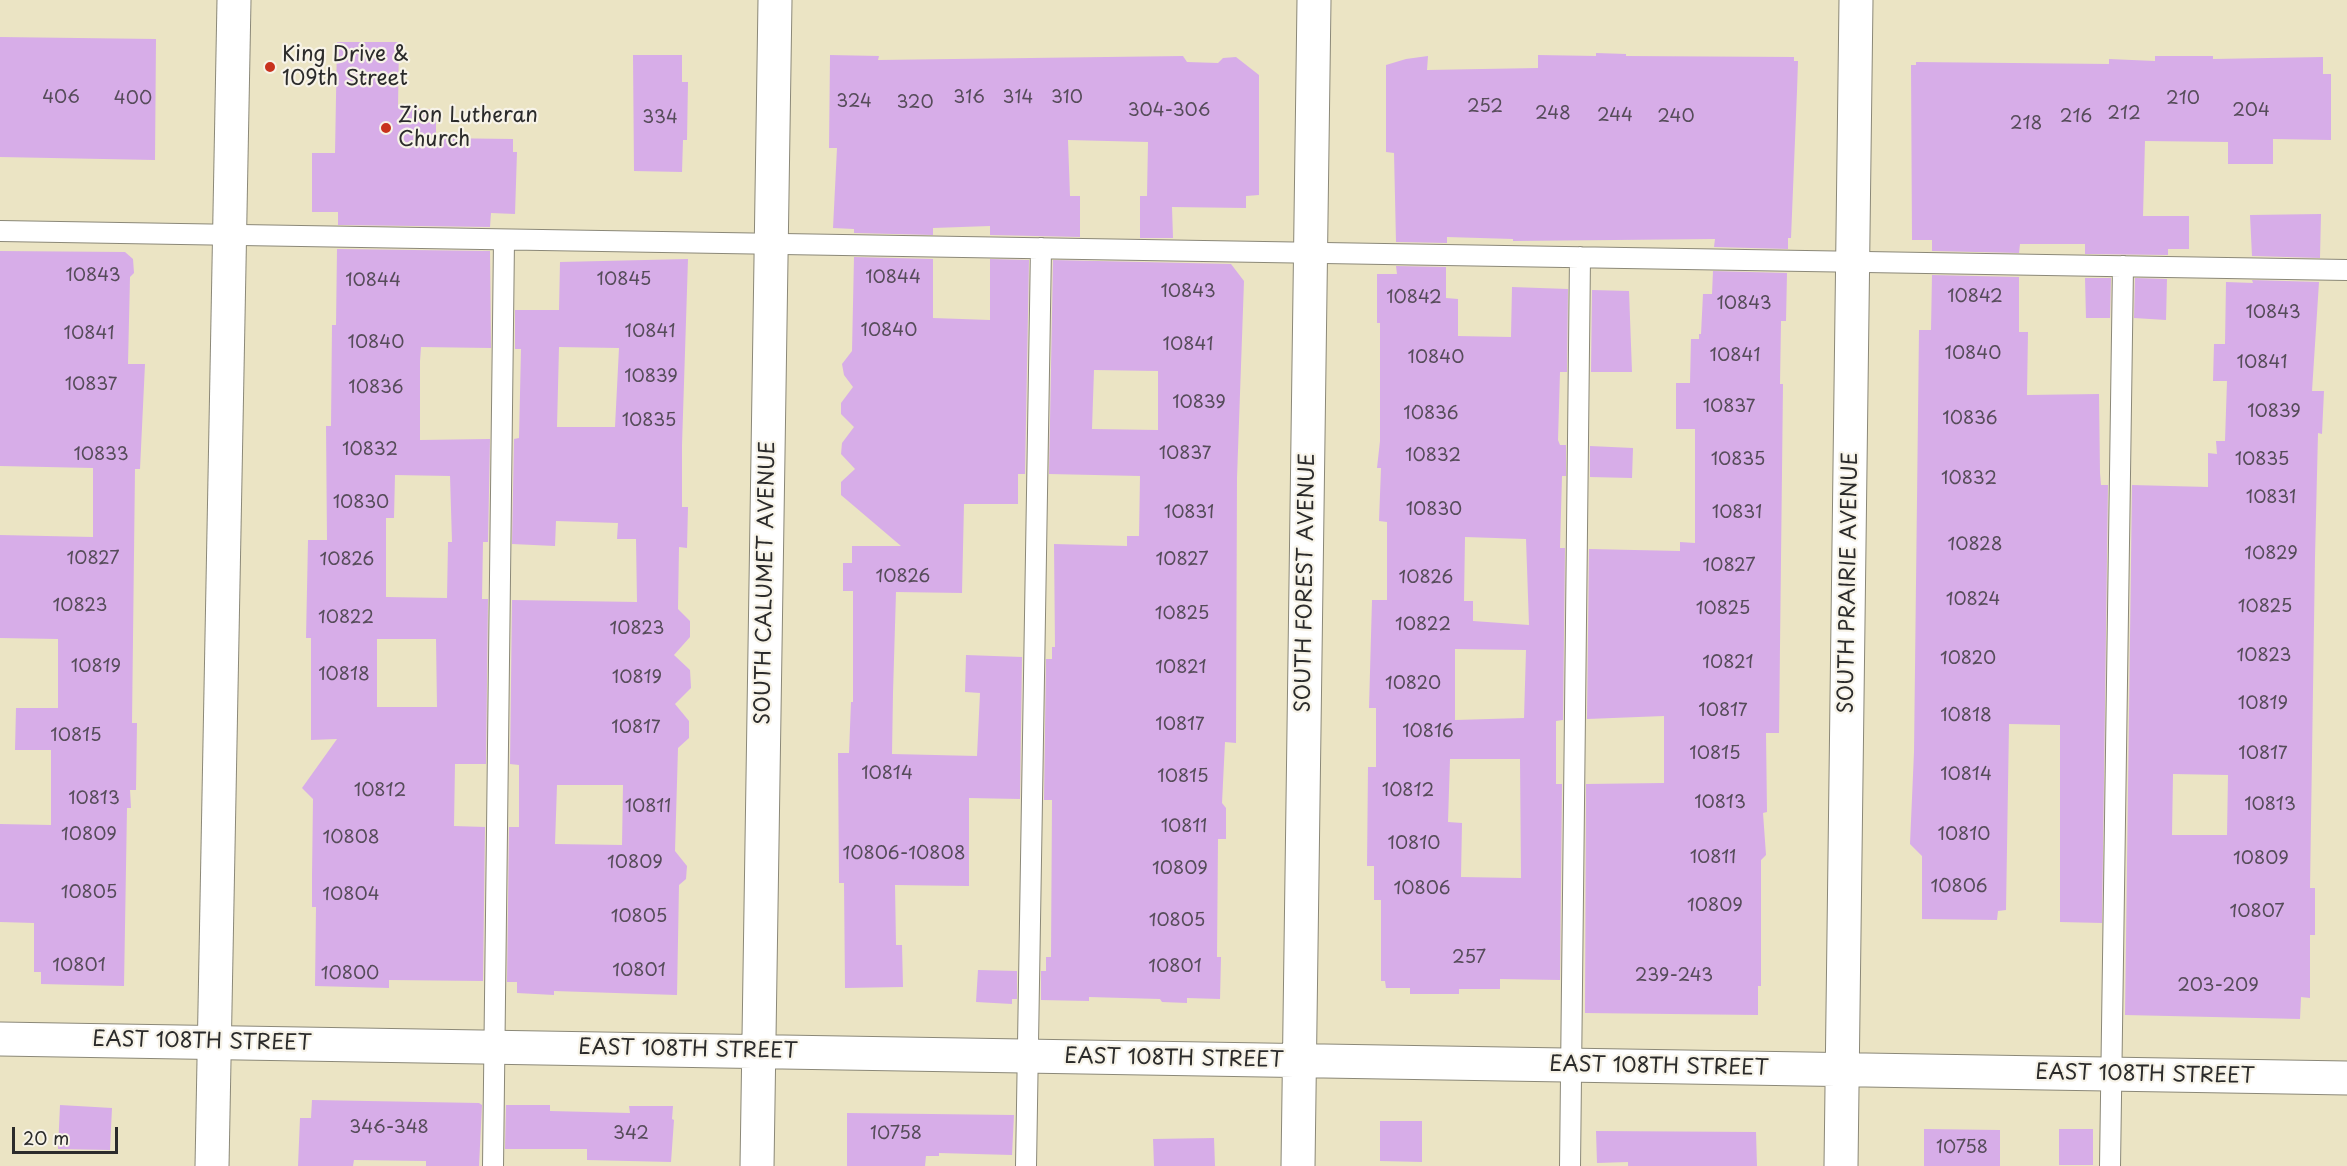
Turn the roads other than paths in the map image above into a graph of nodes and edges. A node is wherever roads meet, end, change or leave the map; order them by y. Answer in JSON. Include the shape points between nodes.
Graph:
{"nodes":[{"id":1,"x":234,"y":0,"type":"edge"},
{"id":2,"x":775,"y":0,"type":"edge"},
{"id":3,"x":1314,"y":0,"type":"edge"},
{"id":4,"x":1856,"y":0,"type":"edge"},
{"id":5,"x":0,"y":231,"type":"edge"},
{"id":6,"x":230,"y":235,"type":"junction"},
{"id":7,"x":504,"y":240,"type":"junction"},
{"id":8,"x":771,"y":244,"type":"junction"},
{"id":9,"x":1041,"y":249,"type":"junction"},
{"id":10,"x":1310,"y":253,"type":"junction"},
{"id":11,"x":1580,"y":257,"type":"junction"},
{"id":12,"x":1853,"y":262,"type":"junction"},
{"id":13,"x":2122,"y":266,"type":"junction"},
{"id":14,"x":2347,"y":270,"type":"edge"},
{"id":15,"x":0,"y":1039,"type":"edge"},
{"id":16,"x":213,"y":1042,"type":"junction"},
{"id":17,"x":495,"y":1047,"type":"junction"},
{"id":18,"x":759,"y":1052,"type":"junction"},
{"id":19,"x":1028,"y":1056,"type":"junction"},
{"id":20,"x":1300,"y":1060,"type":"junction"},
{"id":21,"x":1571,"y":1065,"type":"junction"},
{"id":22,"x":1842,"y":1070,"type":"junction"},
{"id":23,"x":2111,"y":1074,"type":"junction"},
{"id":24,"x":2347,"y":1078,"type":"edge"},
{"id":25,"x":212,"y":1166,"type":"edge"},
{"id":26,"x":493,"y":1166,"type":"edge"},
{"id":27,"x":757,"y":1166,"type":"edge"},
{"id":28,"x":1026,"y":1166,"type":"edge"},
{"id":29,"x":1298,"y":1166,"type":"edge"},
{"id":30,"x":1570,"y":1166,"type":"edge"},
{"id":31,"x":1841,"y":1166,"type":"edge"},
{"id":32,"x":2110,"y":1166,"type":"edge"}],
"edges":[{"from":1,"to":6,"type":"street"},
{"from":2,"to":8,"type":"street","name":"SOUTH CALUMET AVENUE"},
{"from":3,"to":10,"type":"street","name":"SOUTH FOREST AVENUE"},
{"from":4,"to":12,"type":"street","name":"SOUTH PRAIRIE AVENUE"},
{"from":5,"to":6,"type":"lane"},
{"from":6,"to":7,"type":"lane"},
{"from":6,"to":16,"type":"street"},
{"from":7,"to":8,"type":"lane"},
{"from":7,"to":17,"type":"lane"},
{"from":8,"to":9,"type":"lane"},
{"from":8,"to":18,"type":"street","name":"SOUTH CALUMET AVENUE"},
{"from":9,"to":10,"type":"lane"},
{"from":9,"to":19,"type":"lane"},
{"from":10,"to":11,"type":"lane"},
{"from":10,"to":20,"type":"street","name":"SOUTH FOREST AVENUE"},
{"from":11,"to":12,"type":"lane"},
{"from":11,"to":21,"type":"lane"},
{"from":12,"to":13,"type":"lane"},
{"from":12,"to":22,"type":"street","name":"SOUTH PRAIRIE AVENUE"},
{"from":13,"to":14,"type":"lane"},
{"from":13,"to":23,"type":"lane"},
{"from":15,"to":16,"type":"street","name":"EAST 108TH STREET"},
{"from":16,"to":17,"type":"street","name":"EAST 108TH STREET"},
{"from":16,"to":25,"type":"street"},
{"from":17,"to":18,"type":"street","name":"EAST 108TH STREET"},
{"from":17,"to":26,"type":"lane"},
{"from":18,"to":19,"type":"street","name":"EAST 108TH STREET"},
{"from":18,"to":27,"type":"street","name":"SOUTH CALUMET AVENUE"},
{"from":19,"to":20,"type":"street","name":"EAST 108TH STREET"},
{"from":19,"to":28,"type":"lane"},
{"from":20,"to":21,"type":"street","name":"EAST 108TH STREET"},
{"from":20,"to":29,"type":"street","name":"SOUTH FOREST AVENUE"},
{"from":21,"to":22,"type":"street","name":"EAST 108TH STREET"},
{"from":21,"to":30,"type":"lane"},
{"from":22,"to":23,"type":"street","name":"EAST 108TH STREET"},
{"from":22,"to":31,"type":"street","name":"SOUTH PRAIRIE AVENUE"},
{"from":23,"to":24,"type":"street","name":"EAST 108TH STREET"},
{"from":23,"to":32,"type":"lane"}]}
